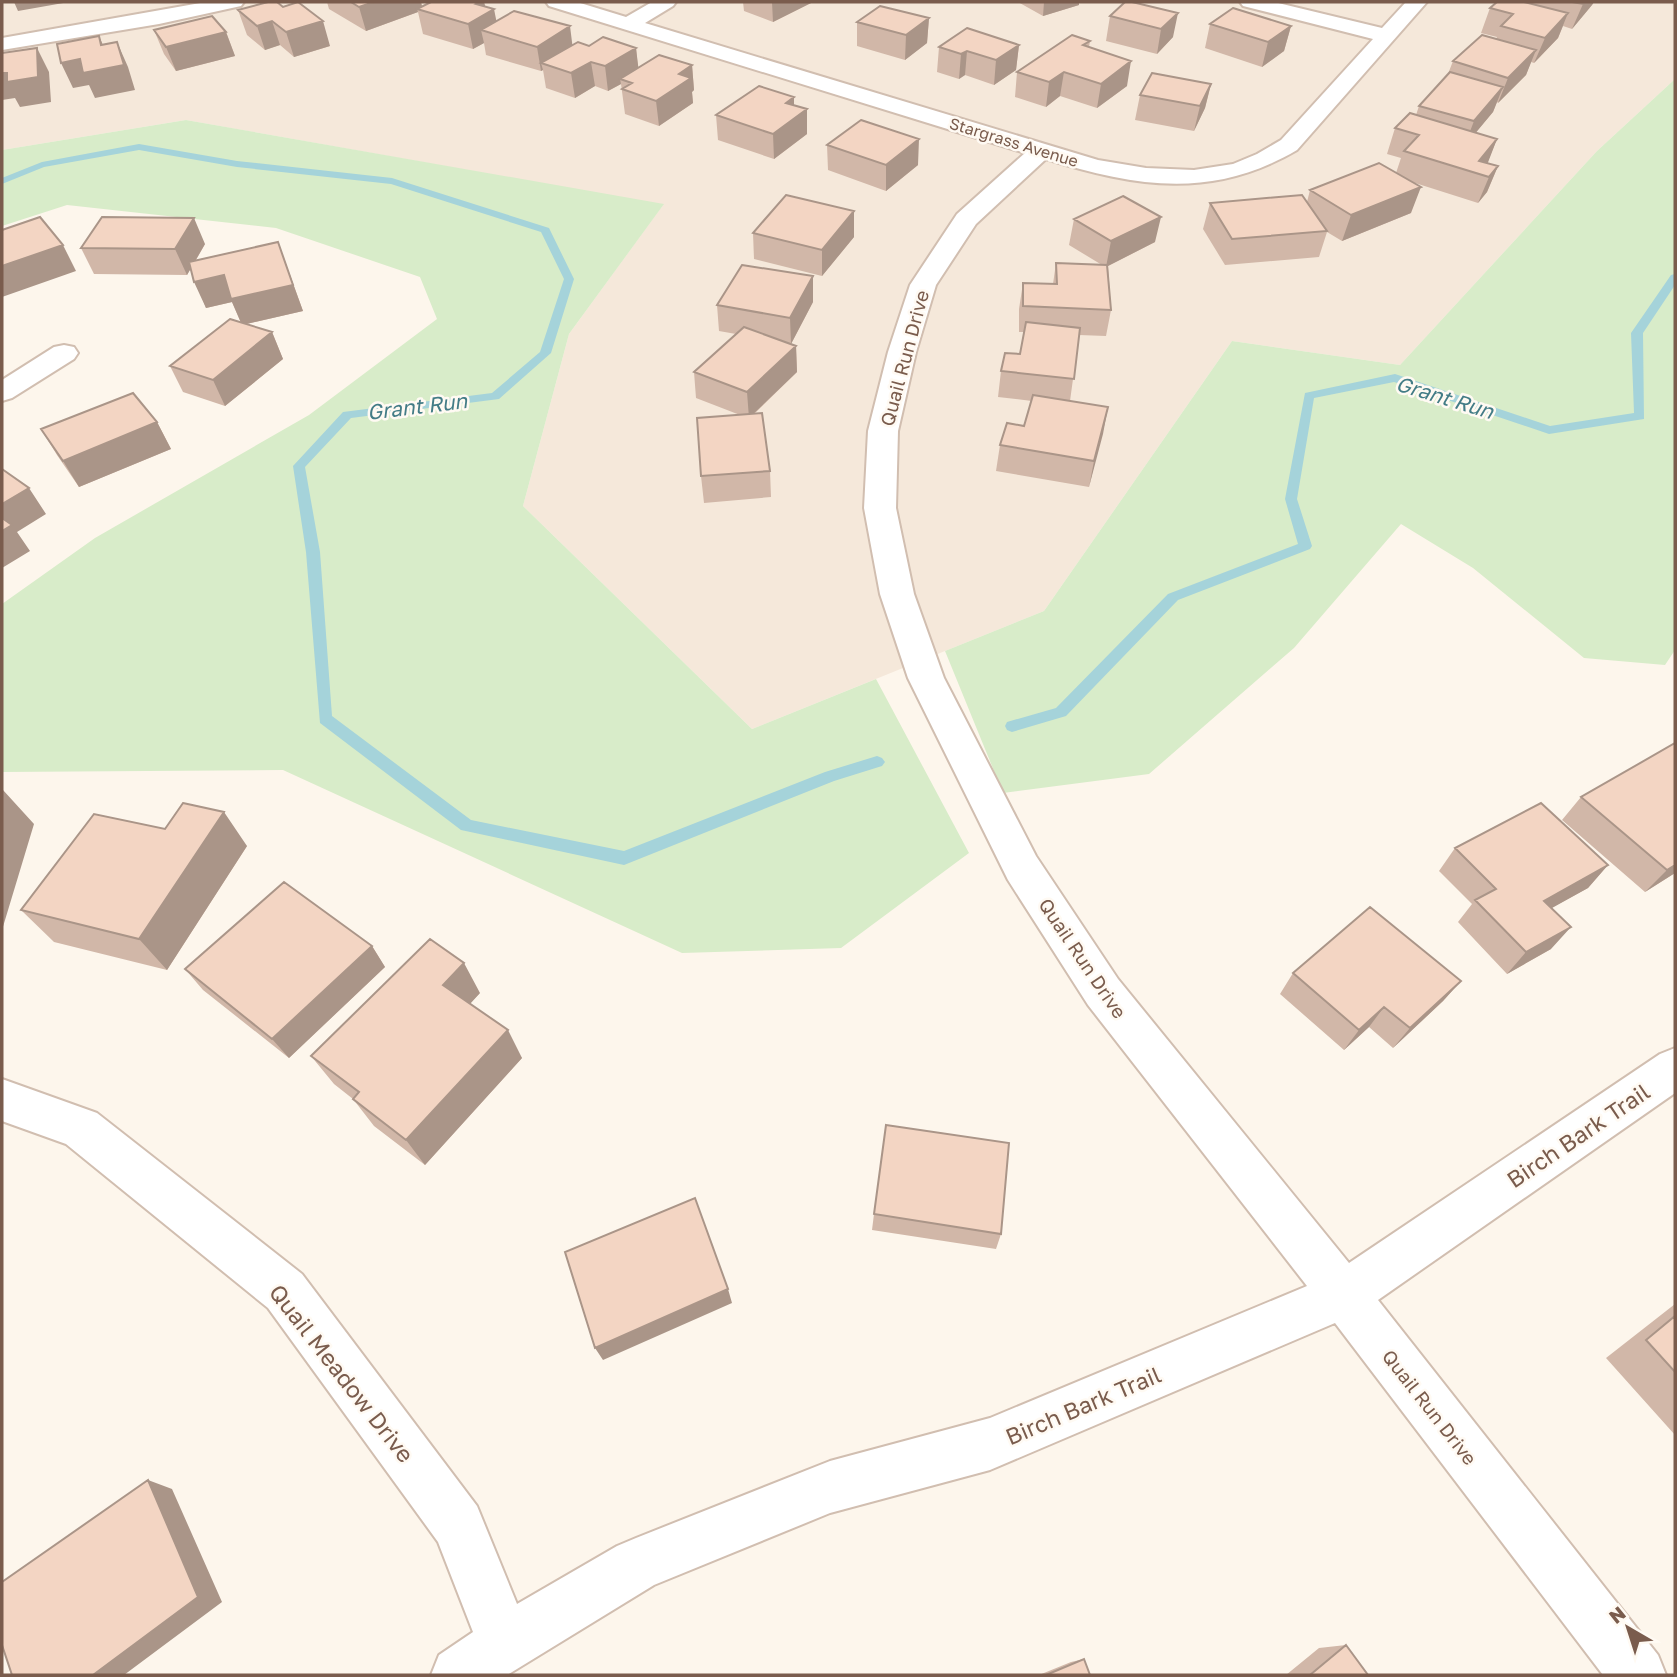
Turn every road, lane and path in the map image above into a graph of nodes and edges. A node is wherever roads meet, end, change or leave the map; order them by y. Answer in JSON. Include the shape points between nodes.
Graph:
{"nodes":[{"id":1,"x":234,"y":2,"type":"edge"},
{"id":2,"x":556,"y":2,"type":"edge"},
{"id":3,"x":666,"y":2,"type":"edge"},
{"id":4,"x":1250,"y":2,"type":"edge"},
{"id":5,"x":1417,"y":2,"type":"edge"},
{"id":6,"x":628,"y":24,"type":"junction"},
{"id":7,"x":1387,"y":36,"type":"junction"},
{"id":8,"x":2,"y":44,"type":"edge"},
{"id":9,"x":1041,"y":151,"type":"junction"},
{"id":10,"x":64,"y":354,"type":"dead end"},
{"id":11,"x":2,"y":392,"type":"edge"},
{"id":12,"x":1675,"y":1068,"type":"edge"},
{"id":13,"x":2,"y":1100,"type":"edge"},
{"id":14,"x":1344,"y":1295,"type":"junction"},
{"id":15,"x":505,"y":1643,"type":"junction"},
{"id":16,"x":459,"y":1675,"type":"edge"},
{"id":17,"x":1638,"y":1675,"type":"edge"}],
"edges":[{"from":1,"to":8,"type":"street"},
{"from":2,"to":6,"type":"street","name":"Stargrass Avenue"},
{"from":3,"to":6,"type":"street"},
{"from":4,"to":7,"type":"street"},
{"from":5,"to":7,"type":"street","name":"Stargrass Avenue"},
{"from":6,"to":9,"type":"street","name":"Stargrass Avenue"},
{"from":7,"to":9,"type":"street","name":"Stargrass Avenue","via":[[1289,145],[1243,171],[1170,179]]},
{"from":9,"to":14,"type":"street","name":"Quail Run Drive","via":[[966,219],[923,285],[883,432],[880,508],[897,594],[926,678],[1022,868],[1103,992]]},
{"from":10,"to":11,"type":"street"},
{"from":12,"to":14,"type":"street","name":"Birch Bark Trail"},
{"from":13,"to":15,"type":"street","name":"Quail Meadow Drive","via":[[81,1128],[285,1291],[458,1525]]},
{"from":14,"to":15,"type":"street","name":"Birch Bark Trail","via":[[990,1444],[830,1487],[636,1565]]},
{"from":14,"to":17,"type":"street","name":"Quail Run Drive"},
{"from":15,"to":16,"type":"street","name":"Birch Bark Trail"}]}
